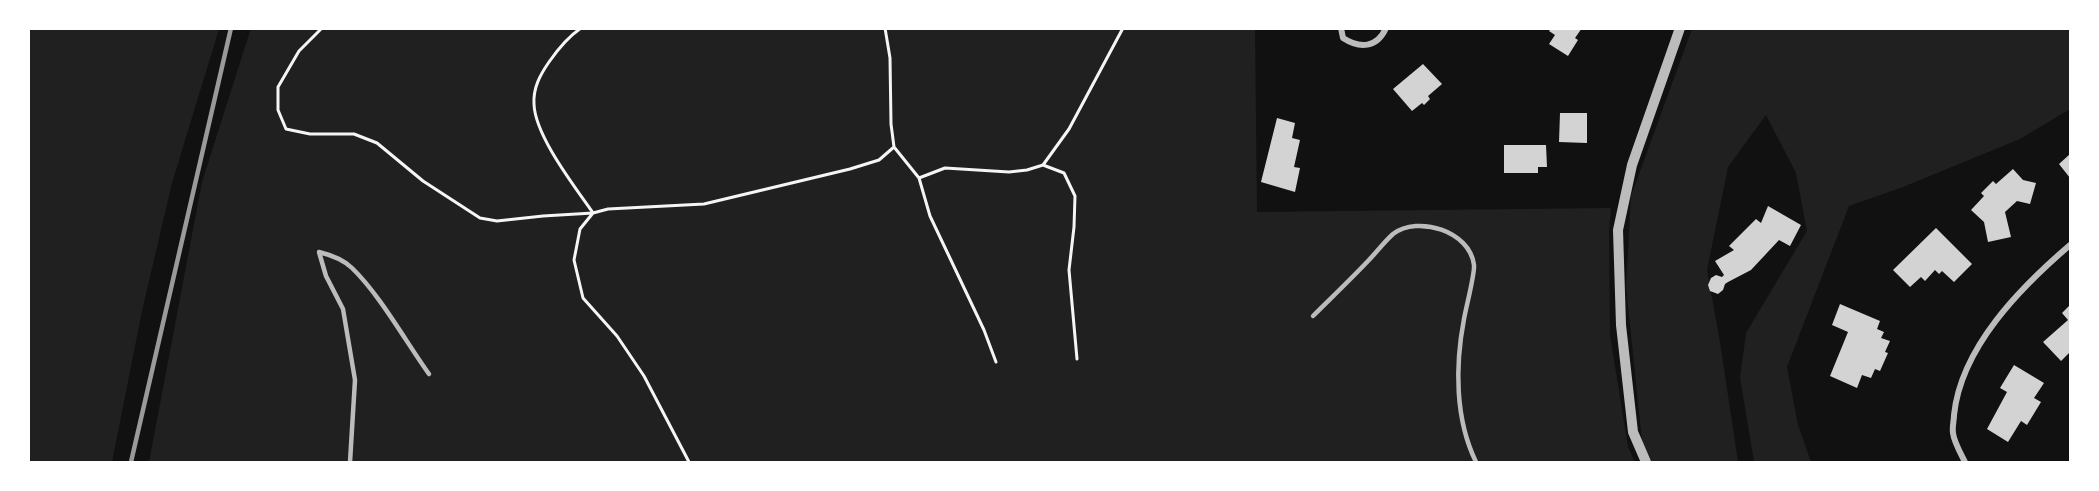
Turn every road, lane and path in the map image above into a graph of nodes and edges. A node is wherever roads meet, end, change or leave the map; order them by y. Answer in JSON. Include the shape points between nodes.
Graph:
{"nodes":[{"id":1,"x":321,"y":28,"type":"edge"},
{"id":2,"x":581,"y":28,"type":"edge"},
{"id":3,"x":885,"y":28,"type":"edge"},
{"id":4,"x":1123,"y":28,"type":"edge"},
{"id":5,"x":1341,"y":28,"type":"edge"},
{"id":6,"x":1386,"y":28,"type":"edge"},
{"id":7,"x":1680,"y":28,"type":"edge"},
{"id":8,"x":894,"y":147,"type":"junction"},
{"id":9,"x":1043,"y":165,"type":"junction"},
{"id":10,"x":919,"y":178,"type":"junction"},
{"id":11,"x":593,"y":213,"type":"junction"},
{"id":12,"x":2070,"y":245,"type":"edge"},
{"id":13,"x":1313,"y":316,"type":"dead end"},
{"id":14,"x":1077,"y":358,"type":"dead end"},
{"id":15,"x":996,"y":362,"type":"dead end"},
{"id":16,"x":429,"y":374,"type":"dead end"},
{"id":17,"x":350,"y":462,"type":"edge"},
{"id":18,"x":689,"y":462,"type":"edge"},
{"id":19,"x":1476,"y":462,"type":"edge"},
{"id":20,"x":1646,"y":462,"type":"edge"},
{"id":21,"x":1965,"y":462,"type":"edge"}],
"edges":[{"from":1,"to":11,"type":"path","via":[[299,51],[278,87],[278,110],[286,129],[310,134],[354,134],[377,143],[423,181],[480,218],[497,221]]},
{"from":2,"to":11,"type":"path","via":[[556,52],[537,79],[533,105],[562,170]]},
{"from":3,"to":8,"type":"path"},
{"from":4,"to":9,"type":"path","via":[[1069,129]]},
{"from":5,"to":6,"type":"street","via":[[1343,38],[1353,45],[1365,46],[1376,43]]},
{"from":7,"to":20,"type":"street","via":[[1632,165],[1618,230],[1621,325],[1633,432]]},
{"from":8,"to":10,"type":"path"},
{"from":8,"to":11,"type":"path","via":[[879,160],[850,170],[704,204]]},
{"from":9,"to":10,"type":"path","via":[[1009,172],[945,168]]},
{"from":9,"to":14,"type":"path","via":[[1064,173],[1075,196],[1069,270]]},
{"from":10,"to":15,"type":"path","via":[[930,216]]},
{"from":11,"to":18,"type":"path","via":[[580,229],[574,260],[583,298],[617,336],[644,376]]},
{"from":12,"to":21,"type":"street","via":[[2044,267],[1996,320],[1968,366],[1956,399],[1953,434]]},
{"from":13,"to":19,"type":"lane","via":[[1394,233],[1415,225],[1438,228],[1466,247],[1474,265],[1463,322],[1459,379],[1461,421]]},
{"from":16,"to":17,"type":"lane","via":[[370,288],[351,267],[319,252],[326,276],[344,309],[355,380]]}]}
